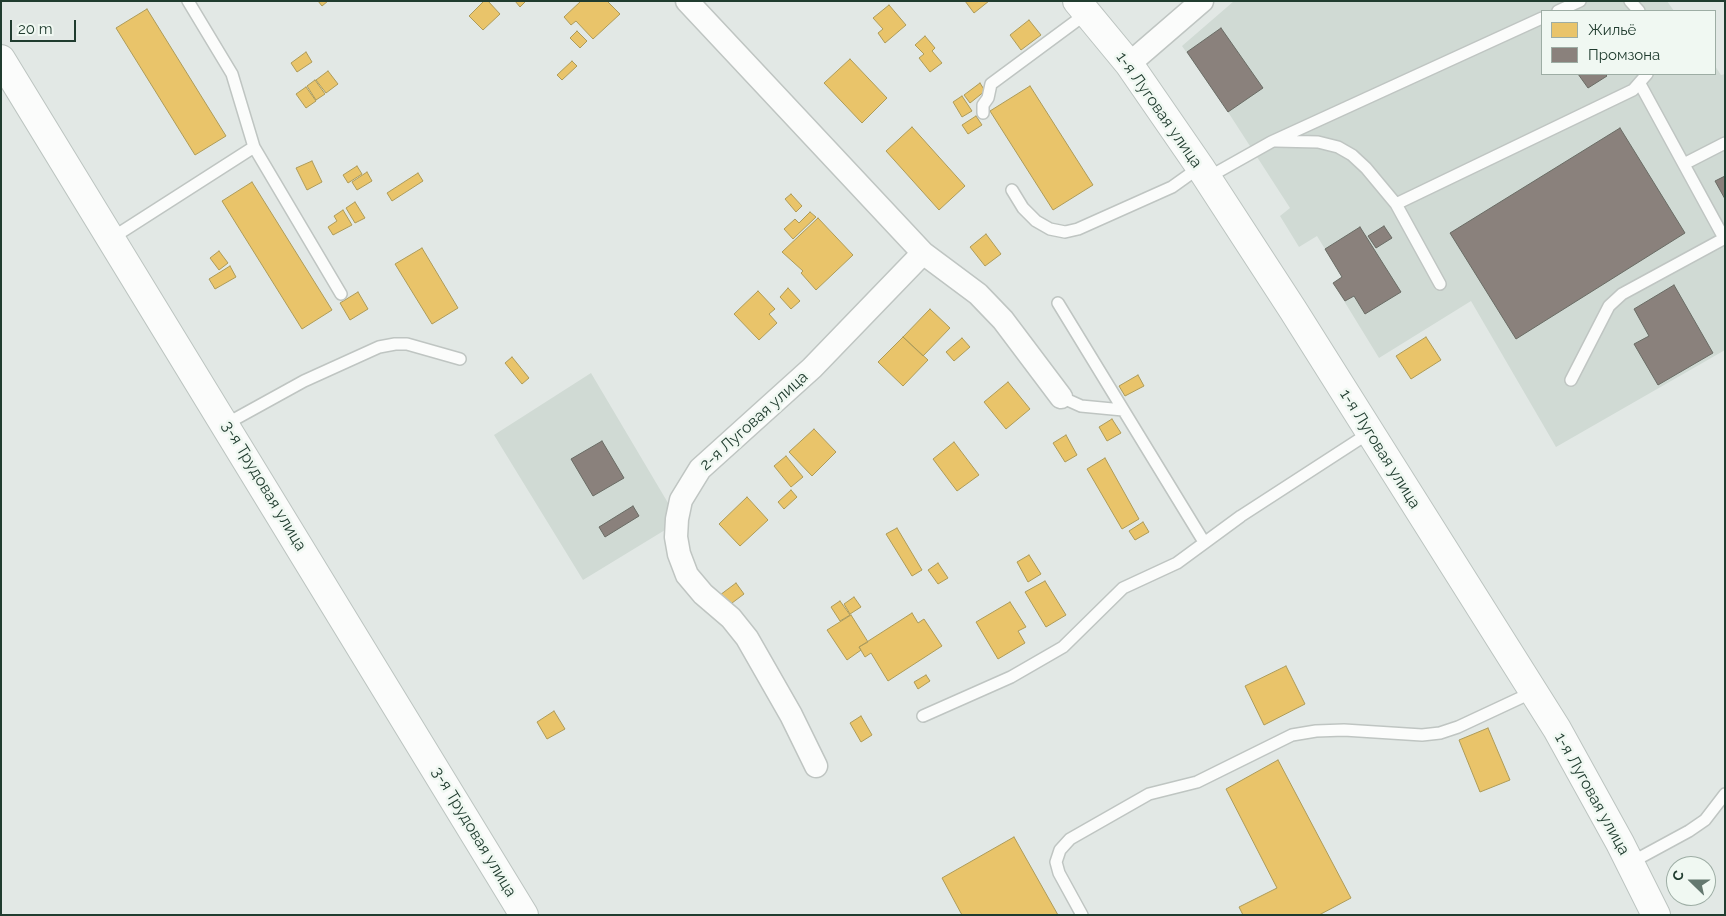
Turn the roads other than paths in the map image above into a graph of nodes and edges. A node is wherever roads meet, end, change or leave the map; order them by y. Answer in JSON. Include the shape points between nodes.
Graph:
{"nodes":[{"id":1,"x":188,"y":1,"type":"edge"},
{"id":2,"x":687,"y":1,"type":"edge"},
{"id":3,"x":1202,"y":1,"type":"edge"},
{"id":4,"x":1580,"y":1,"type":"edge"},
{"id":5,"x":1082,"y":7,"type":"edge"},
{"id":6,"x":1560,"y":10,"type":"edge"},
{"id":7,"x":1541,"y":18,"type":"edge"},
{"id":8,"x":1,"y":59,"type":"edge"},
{"id":9,"x":1129,"y":64,"type":"junction"},
{"id":10,"x":1646,"y":75,"type":"edge"},
{"id":11,"x":1640,"y":84,"type":"junction"},
{"id":12,"x":983,"y":114,"type":"dead end"},
{"id":13,"x":1270,"y":142,"type":"junction"},
{"id":14,"x":1725,"y":143,"type":"edge"},
{"id":15,"x":254,"y":147,"type":"junction"},
{"id":16,"x":1684,"y":164,"type":"junction"},
{"id":17,"x":1204,"y":173,"type":"junction"},
{"id":18,"x":1012,"y":190,"type":"dead end"},
{"id":19,"x":1396,"y":204,"type":"junction"},
{"id":20,"x":112,"y":238,"type":"junction"},
{"id":21,"x":1724,"y":238,"type":"edge"},
{"id":22,"x":923,"y":253,"type":"junction"},
{"id":23,"x":1440,"y":284,"type":"dead end"},
{"id":24,"x":341,"y":294,"type":"dead end"},
{"id":25,"x":1058,"y":303,"type":"dead end"},
{"id":26,"x":460,"y":359,"type":"dead end"},
{"id":27,"x":1571,"y":380,"type":"dead end"},
{"id":28,"x":1061,"y":397,"type":"joint"},
{"id":29,"x":1123,"y":410,"type":"junction"},
{"id":30,"x":226,"y":424,"type":"junction"},
{"id":31,"x":1369,"y":433,"type":"junction"},
{"id":32,"x":1204,"y":542,"type":"junction"},
{"id":33,"x":1533,"y":692,"type":"junction"},
{"id":34,"x":923,"y":716,"type":"dead end"},
{"id":35,"x":816,"y":766,"type":"dead end"},
{"id":36,"x":1725,"y":794,"type":"edge"},
{"id":37,"x":1630,"y":862,"type":"junction"},
{"id":38,"x":524,"y":915,"type":"edge"},
{"id":39,"x":1082,"y":915,"type":"edge"},
{"id":40,"x":1656,"y":915,"type":"edge"}],
"edges":[{"from":1,"to":15,"type":"lane","via":[[232,74]]},
{"from":2,"to":22,"type":"street"},
{"from":3,"to":9,"type":"street"},
{"from":4,"to":6,"type":"lane"},
{"from":5,"to":9,"type":"street","name":"1-я Луговая улица"},
{"from":5,"to":12,"type":"lane","via":[[991,84]]},
{"from":7,"to":13,"type":"lane"},
{"from":8,"to":20,"type":"street","name":"3-я Трудовая улица"},
{"from":9,"to":17,"type":"street","name":"1-я Луговая улица"},
{"from":10,"to":11,"type":"lane"},
{"from":11,"to":16,"type":"lane"},
{"from":11,"to":19,"type":"lane"},
{"from":13,"to":17,"type":"lane"},
{"from":13,"to":19,"type":"lane","via":[[1318,142],[1338,147],[1366,168]]},
{"from":14,"to":16,"type":"lane"},
{"from":15,"to":20,"type":"lane"},
{"from":15,"to":24,"type":"lane"},
{"from":16,"to":21,"type":"lane"},
{"from":17,"to":18,"type":"lane","via":[[1065,232],[1050,229],[1036,221]]},
{"from":17,"to":31,"type":"street","name":"1-я Луговая улица"},
{"from":19,"to":23,"type":"lane"},
{"from":20,"to":30,"type":"street","name":"3-я Трудовая улица"},
{"from":21,"to":27,"type":"lane","via":[[1622,294],[1609,306]]},
{"from":22,"to":28,"type":"street","via":[[978,294],[1003,320]]},
{"from":22,"to":35,"type":"street","name":"2-я Луговая улица","via":[[812,368],[700,469],[681,500],[677,519],[679,554],[687,575],[747,638]]},
{"from":25,"to":29,"type":"lane"},
{"from":26,"to":30,"type":"lane","via":[[407,344],[379,347],[304,381]]},
{"from":28,"to":29,"type":"lane","via":[[1081,406]]},
{"from":29,"to":32,"type":"lane"},
{"from":30,"to":38,"type":"street","name":"3-я Трудовая улица"},
{"from":31,"to":32,"type":"lane"},
{"from":31,"to":33,"type":"street","name":"1-я Луговая улица"},
{"from":32,"to":34,"type":"lane","via":[[1177,564],[1123,588],[1063,647],[1011,678]]},
{"from":33,"to":37,"type":"street","name":"1-я Луговая улица"},
{"from":33,"to":39,"type":"lane","via":[[1458,728],[1440,733],[1316,730],[1292,735],[1197,782],[1149,794],[1070,839],[1060,850],[1056,862],[1059,873]]},
{"from":36,"to":37,"type":"lane","via":[[1705,820],[1690,831]]},
{"from":37,"to":40,"type":"street","name":"1-я Луговая улица"}]}
